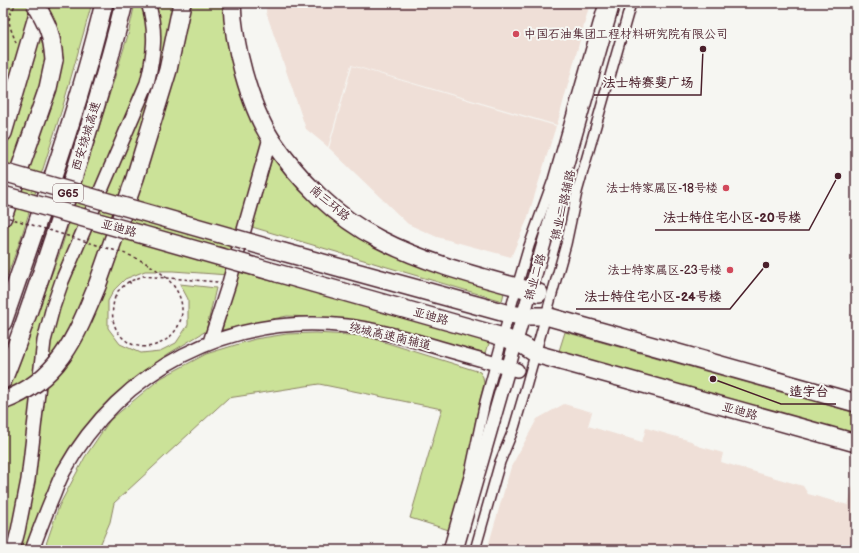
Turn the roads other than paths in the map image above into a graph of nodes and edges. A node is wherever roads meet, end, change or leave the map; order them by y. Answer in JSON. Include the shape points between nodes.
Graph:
{"nodes":[{"id":1,"x":35,"y":3,"type":"edge"},
{"id":2,"x":41,"y":3,"type":"edge"},
{"id":3,"x":104,"y":3,"type":"edge"},
{"id":4,"x":124,"y":3,"type":"edge"},
{"id":5,"x":148,"y":3,"type":"edge"},
{"id":6,"x":182,"y":3,"type":"edge"},
{"id":7,"x":232,"y":3,"type":"edge"},
{"id":8,"x":604,"y":3,"type":"edge"},
{"id":9,"x":613,"y":3,"type":"edge"},
{"id":10,"x":622,"y":3,"type":"edge"},
{"id":11,"x":631,"y":3,"type":"edge"},
{"id":12,"x":3,"y":133,"type":"edge"},
{"id":13,"x":270,"y":138,"type":"junction"},
{"id":14,"x":8,"y":173,"type":"edge"},
{"id":15,"x":3,"y":195,"type":"edge"},
{"id":16,"x":3,"y":217,"type":"edge"},
{"id":17,"x":529,"y":290,"type":"junction"},
{"id":18,"x":528,"y":316,"type":"junction"},
{"id":19,"x":3,"y":322,"type":"edge"},
{"id":20,"x":210,"y":342,"type":"junction"},
{"id":21,"x":520,"y":345,"type":"junction"},
{"id":22,"x":496,"y":364,"type":"junction"},
{"id":23,"x":513,"y":369,"type":"junction"},
{"id":24,"x":3,"y":380,"type":"edge"},
{"id":25,"x":3,"y":401,"type":"edge"},
{"id":26,"x":856,"y":403,"type":"edge"},
{"id":27,"x":856,"y":443,"type":"edge"},
{"id":28,"x":13,"y":550,"type":"edge"},
{"id":29,"x":32,"y":550,"type":"edge"},
{"id":30,"x":448,"y":550,"type":"edge"},
{"id":31,"x":456,"y":550,"type":"edge"},
{"id":32,"x":466,"y":550,"type":"edge"},
{"id":33,"x":475,"y":550,"type":"edge"}],
"edges":[{"from":1,"to":16,"type":"highway","bridge":true,"via":[[48,27],[54,60],[48,88]]},
{"from":2,"to":12,"type":"highway"},
{"from":3,"to":19,"type":"highway","name":"西安绕城高速","number":"G65","via":[[78,99]]},
{"from":4,"to":24,"type":"highway","name":"西安绕城高速","number":"G65","via":[[79,162]]},
{"from":5,"to":28,"type":"main road","via":[[154,46],[147,82],[62,281],[46,334],[28,480]]},
{"from":6,"to":25,"type":"highway","bridge":true,"via":[[168,70],[135,178],[80,328],[55,366],[33,387]]},
{"from":7,"to":13,"type":"highway","name":"南三环路","via":[[242,66],[258,114]]},
{"from":8,"to":17,"type":"street","name":"锦业二路辅路","via":[[553,180],[529,246]]},
{"from":9,"to":17,"type":"main road","name":"锦业二路"},
{"from":10,"to":17,"type":"main road","name":"锦业二路"},
{"from":11,"to":18,"type":"street","name":"锦业二路辅路","via":[[577,192],[566,244]]},
{"from":13,"to":17,"type":"highway","name":"南三环路","via":[[300,178],[336,210],[365,231],[437,264]]},
{"from":13,"to":20,"type":"main road"},
{"from":14,"to":18,"type":"highway","name":"亚迪路","bridge":true,"via":[[283,252]]},
{"from":15,"to":21,"type":"highway","name":"亚迪路","bridge":true},
{"from":17,"to":18,"type":"main road","name":"锦业二路"},
{"from":17,"to":18,"type":"street","name":"锦业二路辅路"},
{"from":18,"to":21,"type":"main road","name":"锦业二路"},
{"from":18,"to":21,"type":"street","name":"锦业二路辅路"},
{"from":18,"to":26,"type":"highway","name":"亚迪路"},
{"from":20,"to":22,"type":"main road","name":"绕城高速南辅道","via":[[240,332],[274,326],[332,325],[368,329]]},
{"from":20,"to":29,"type":"main road","name":"绕城高速南辅道","via":[[161,367],[136,385],[94,426],[63,472]]},
{"from":21,"to":22,"type":"street","name":"锦业二路辅路"},
{"from":21,"to":23,"type":"main road","name":"锦业二路"},
{"from":21,"to":27,"type":"highway","name":"亚迪路"},
{"from":21,"to":33,"type":"street","name":"锦业二路辅路","via":[[514,428],[500,462]]},
{"from":22,"to":23,"type":"main road","name":"绕城高速南辅道"},
{"from":22,"to":30,"type":"street","name":"锦业二路辅路","via":[[470,473]]},
{"from":23,"to":31,"type":"main road","name":"锦业二路"},
{"from":23,"to":32,"type":"main road","name":"锦业二路"}]}
